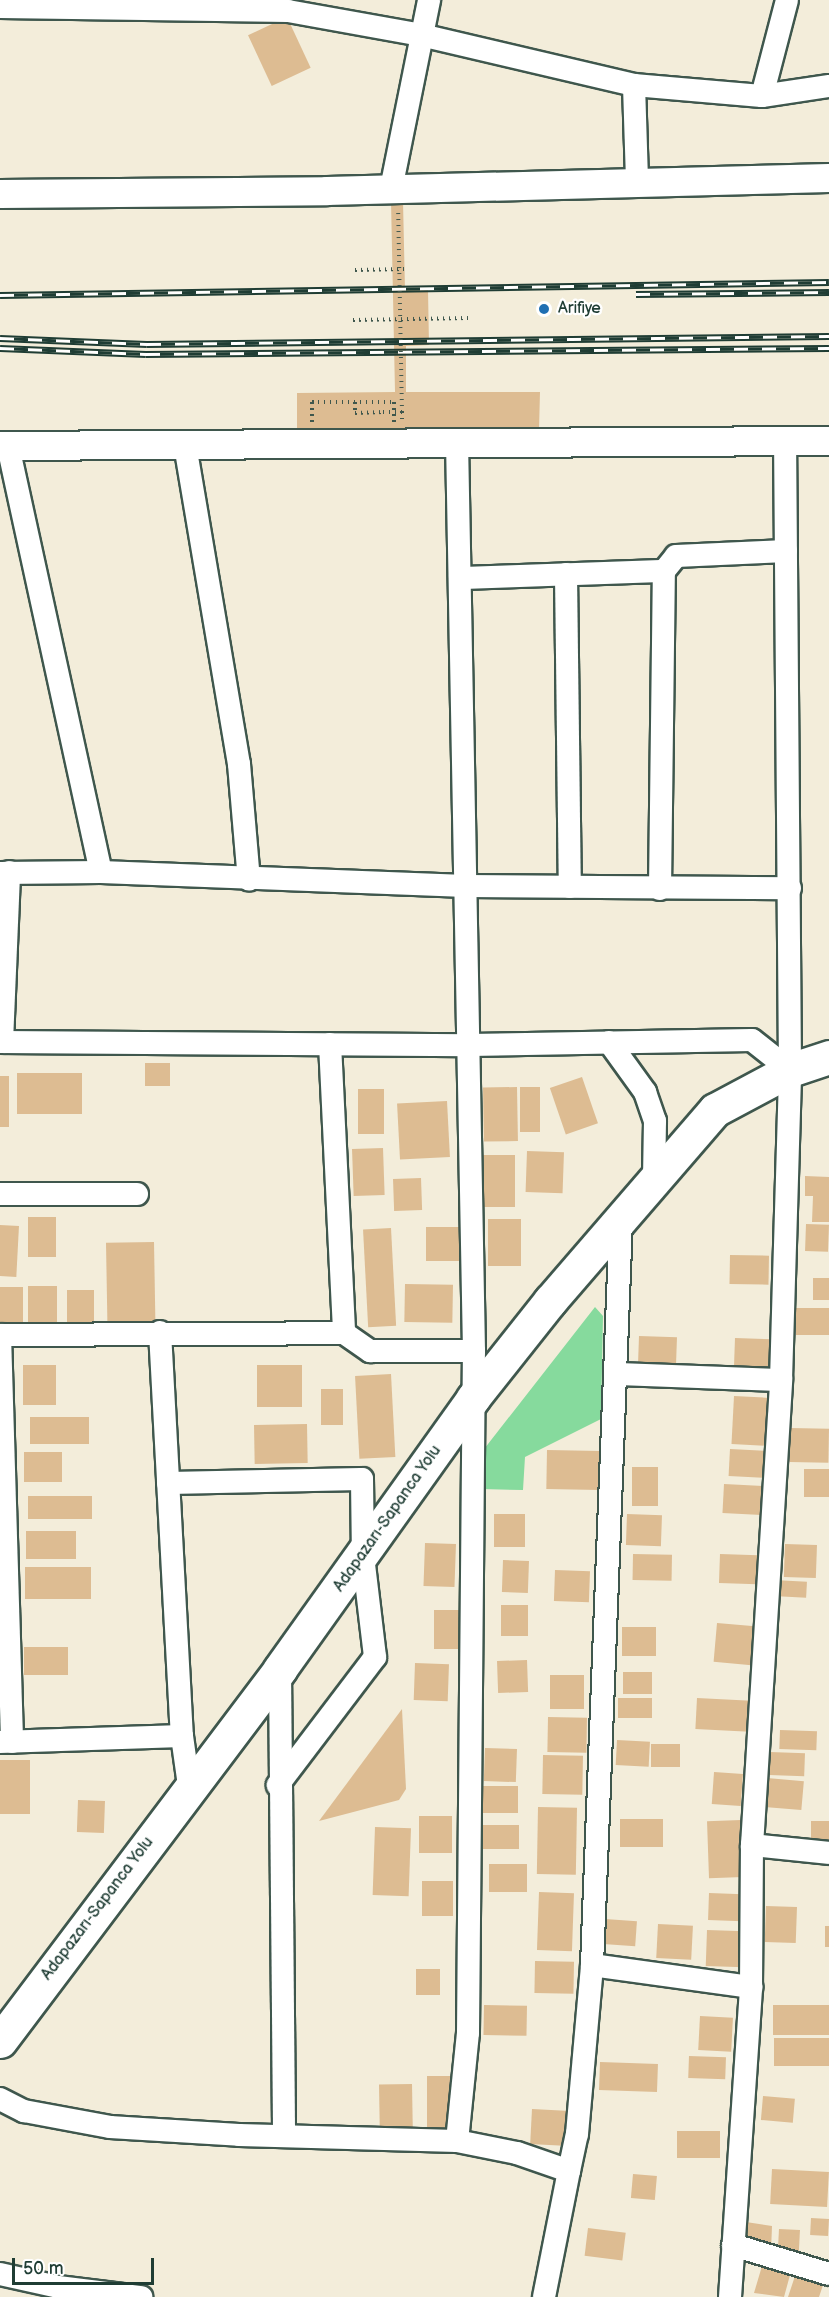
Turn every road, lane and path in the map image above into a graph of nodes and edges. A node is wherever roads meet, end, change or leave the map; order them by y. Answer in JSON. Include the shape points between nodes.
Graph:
{"nodes":[{"id":1,"x":429,"y":0,"type":"edge"},
{"id":2,"x":786,"y":0,"type":"edge"},
{"id":3,"x":0,"y":6,"type":"edge"},
{"id":4,"x":422,"y":35,"type":"junction"},
{"id":5,"x":634,"y":85,"type":"junction"},
{"id":6,"x":829,"y":86,"type":"edge"},
{"id":7,"x":762,"y":96,"type":"junction"},
{"id":8,"x":829,"y":178,"type":"edge"},
{"id":9,"x":637,"y":183,"type":"junction"},
{"id":10,"x":0,"y":194,"type":"edge"},
{"id":11,"x":394,"y":199,"type":"junction"},
{"id":12,"x":402,"y":269,"type":"junction"},
{"id":13,"x":355,"y":270,"type":"dead end"},
{"id":14,"x":468,"y":318,"type":"dead end"},
{"id":15,"x":400,"y":319,"type":"junction"},
{"id":16,"x":353,"y":320,"type":"dead end"},
{"id":17,"x":323,"y":402,"type":"dead end"},
{"id":18,"x":355,"y":402,"type":"junction"},
{"id":19,"x":386,"y":402,"type":"dead end"},
{"id":20,"x":785,"y":440,"type":"junction"},
{"id":21,"x":829,"y":441,"type":"edge"},
{"id":22,"x":457,"y":444,"type":"junction"},
{"id":23,"x":185,"y":445,"type":"junction"},
{"id":24,"x":4,"y":446,"type":"edge"},
{"id":25,"x":786,"y":551,"type":"junction"},
{"id":26,"x":664,"y":571,"type":"junction"},
{"id":27,"x":566,"y":574,"type":"junction"},
{"id":28,"x":460,"y":578,"type":"junction"},
{"id":29,"x":4,"y":872,"type":"edge"},
{"id":30,"x":101,"y":872,"type":"junction"},
{"id":31,"x":249,"y":879,"type":"junction"},
{"id":32,"x":466,"y":886,"type":"junction"},
{"id":33,"x":570,"y":887,"type":"junction"},
{"id":34,"x":790,"y":888,"type":"junction"},
{"id":35,"x":660,"y":889,"type":"junction"},
{"id":36,"x":1,"y":1042,"type":"edge"},
{"id":37,"x":609,"y":1042,"type":"junction"},
{"id":38,"x":330,"y":1044,"type":"junction"},
{"id":39,"x":469,"y":1045,"type":"junction"},
{"id":40,"x":829,"y":1057,"type":"edge"},
{"id":41,"x":790,"y":1070,"type":"junction"},
{"id":42,"x":654,"y":1179,"type":"junction"},
{"id":43,"x":0,"y":1194,"type":"edge"},
{"id":44,"x":137,"y":1194,"type":"dead end"},
{"id":45,"x":621,"y":1219,"type":"junction"},
{"id":46,"x":160,"y":1332,"type":"junction"},
{"id":47,"x":344,"y":1333,"type":"junction"},
{"id":48,"x":0,"y":1335,"type":"edge"},
{"id":49,"x":474,"y":1351,"type":"junction"},
{"id":50,"x":616,"y":1374,"type":"junction"},
{"id":51,"x":781,"y":1380,"type":"junction"},
{"id":52,"x":473,"y":1398,"type":"junction"},
{"id":53,"x":168,"y":1483,"type":"junction"},
{"id":54,"x":363,"y":1556,"type":"junction"},
{"id":55,"x":280,"y":1669,"type":"junction"},
{"id":56,"x":183,"y":1736,"type":"junction"},
{"id":57,"x":6,"y":1742,"type":"edge"},
{"id":58,"x":278,"y":1785,"type":"junction"},
{"id":59,"x":189,"y":1786,"type":"junction"},
{"id":60,"x":752,"y":1845,"type":"junction"},
{"id":61,"x":829,"y":1853,"type":"edge"},
{"id":62,"x":592,"y":1965,"type":"junction"},
{"id":63,"x":751,"y":1987,"type":"junction"},
{"id":64,"x":0,"y":2041,"type":"edge"},
{"id":65,"x":0,"y":2099,"type":"edge"},
{"id":66,"x":284,"y":2136,"type":"junction"},
{"id":67,"x":457,"y":2141,"type":"junction"},
{"id":68,"x":569,"y":2171,"type":"junction"},
{"id":69,"x":733,"y":2245,"type":"junction"},
{"id":70,"x":0,"y":2274,"type":"edge"},
{"id":71,"x":829,"y":2274,"type":"edge"},
{"id":72,"x":141,"y":2297,"type":"edge"},
{"id":73,"x":544,"y":2297,"type":"edge"},
{"id":74,"x":730,"y":2297,"type":"edge"}],
"edges":[{"from":1,"to":4,"type":"street"},
{"from":2,"to":7,"type":"street"},
{"from":3,"to":4,"type":"street","via":[[288,11]]},
{"from":4,"to":5,"type":"street"},
{"from":4,"to":11,"type":"street"},
{"from":5,"to":7,"type":"street"},
{"from":5,"to":9,"type":"street"},
{"from":6,"to":7,"type":"street"},
{"from":8,"to":9,"type":"street"},
{"from":9,"to":11,"type":"street"},
{"from":10,"to":11,"type":"street"},
{"from":11,"to":12,"type":"path","bridge":true},
{"from":12,"to":13,"type":"path","bridge":true},
{"from":12,"to":15,"type":"path","bridge":true},
{"from":14,"to":15,"type":"path"},
{"from":15,"to":16,"type":"path","bridge":true},
{"from":15,"to":18,"type":"path","bridge":true,"via":[[402,412],[356,413]]},
{"from":17,"to":18,"type":"path"},
{"from":18,"to":19,"type":"path"},
{"from":20,"to":21,"type":"street"},
{"from":20,"to":22,"type":"street"},
{"from":20,"to":25,"type":"street"},
{"from":22,"to":23,"type":"street"},
{"from":22,"to":28,"type":"street"},
{"from":23,"to":24,"type":"street"},
{"from":23,"to":31,"type":"street","via":[[239,764]]},
{"from":24,"to":30,"type":"street"},
{"from":25,"to":26,"type":"street","via":[[676,556]]},
{"from":25,"to":34,"type":"street"},
{"from":26,"to":27,"type":"street"},
{"from":26,"to":35,"type":"street"},
{"from":27,"to":28,"type":"street"},
{"from":27,"to":33,"type":"street"},
{"from":28,"to":32,"type":"street"},
{"from":29,"to":30,"type":"street"},
{"from":29,"to":36,"type":"street"},
{"from":30,"to":31,"type":"street"},
{"from":31,"to":32,"type":"street"},
{"from":32,"to":33,"type":"street"},
{"from":32,"to":39,"type":"street"},
{"from":33,"to":35,"type":"street"},
{"from":34,"to":35,"type":"street"},
{"from":34,"to":41,"type":"street"},
{"from":36,"to":38,"type":"street"},
{"from":37,"to":39,"type":"street"},
{"from":37,"to":41,"type":"street","via":[[752,1040]]},
{"from":37,"to":42,"type":"street","via":[[645,1092],[655,1120]]},
{"from":38,"to":39,"type":"street"},
{"from":38,"to":47,"type":"street"},
{"from":39,"to":49,"type":"street"},
{"from":40,"to":41,"type":"main road","name":"Adapazarı-Sapanca Yolu"},
{"from":41,"to":42,"type":"main road","name":"Adapazarı-Sapanca Yolu","via":[[715,1110]]},
{"from":41,"to":51,"type":"street"},
{"from":42,"to":45,"type":"main road","name":"Adapazarı-Sapanca Yolu"},
{"from":43,"to":44,"type":"street"},
{"from":45,"to":50,"type":"street"},
{"from":45,"to":52,"type":"main road","name":"Adapazarı-Sapanca Yolu"},
{"from":46,"to":47,"type":"street"},
{"from":46,"to":48,"type":"street"},
{"from":46,"to":53,"type":"street"},
{"from":47,"to":49,"type":"street","via":[[369,1351]]},
{"from":48,"to":57,"type":"street"},
{"from":49,"to":52,"type":"street"},
{"from":50,"to":51,"type":"street"},
{"from":50,"to":62,"type":"street"},
{"from":51,"to":60,"type":"street"},
{"from":52,"to":54,"type":"main road","name":"Adapazarı-Sapanca Yolu"},
{"from":52,"to":67,"type":"street","via":[[468,2034]]},
{"from":53,"to":54,"type":"street","via":[[362,1479]]},
{"from":53,"to":56,"type":"street"},
{"from":54,"to":55,"type":"main road","name":"Adapazarı-Sapanca Yolu"},
{"from":54,"to":58,"type":"street","via":[[375,1657]]},
{"from":55,"to":58,"type":"street"},
{"from":55,"to":59,"type":"main road","name":"Adapazarı-Sapanca Yolu"},
{"from":56,"to":57,"type":"street"},
{"from":56,"to":59,"type":"street"},
{"from":58,"to":66,"type":"street"},
{"from":59,"to":64,"type":"main road","name":"Adapazarı-Sapanca Yolu"},
{"from":60,"to":61,"type":"street"},
{"from":60,"to":63,"type":"street"},
{"from":62,"to":63,"type":"street"},
{"from":62,"to":68,"type":"street","via":[[577,2134]]},
{"from":63,"to":69,"type":"street"},
{"from":65,"to":66,"type":"street","via":[[24,2111],[111,2127]]},
{"from":66,"to":67,"type":"street"},
{"from":67,"to":68,"type":"street","via":[[517,2153]]},
{"from":68,"to":73,"type":"street"},
{"from":69,"to":71,"type":"street"},
{"from":69,"to":74,"type":"street"},
{"from":70,"to":72,"type":"street","via":[[58,2287]]}]}
